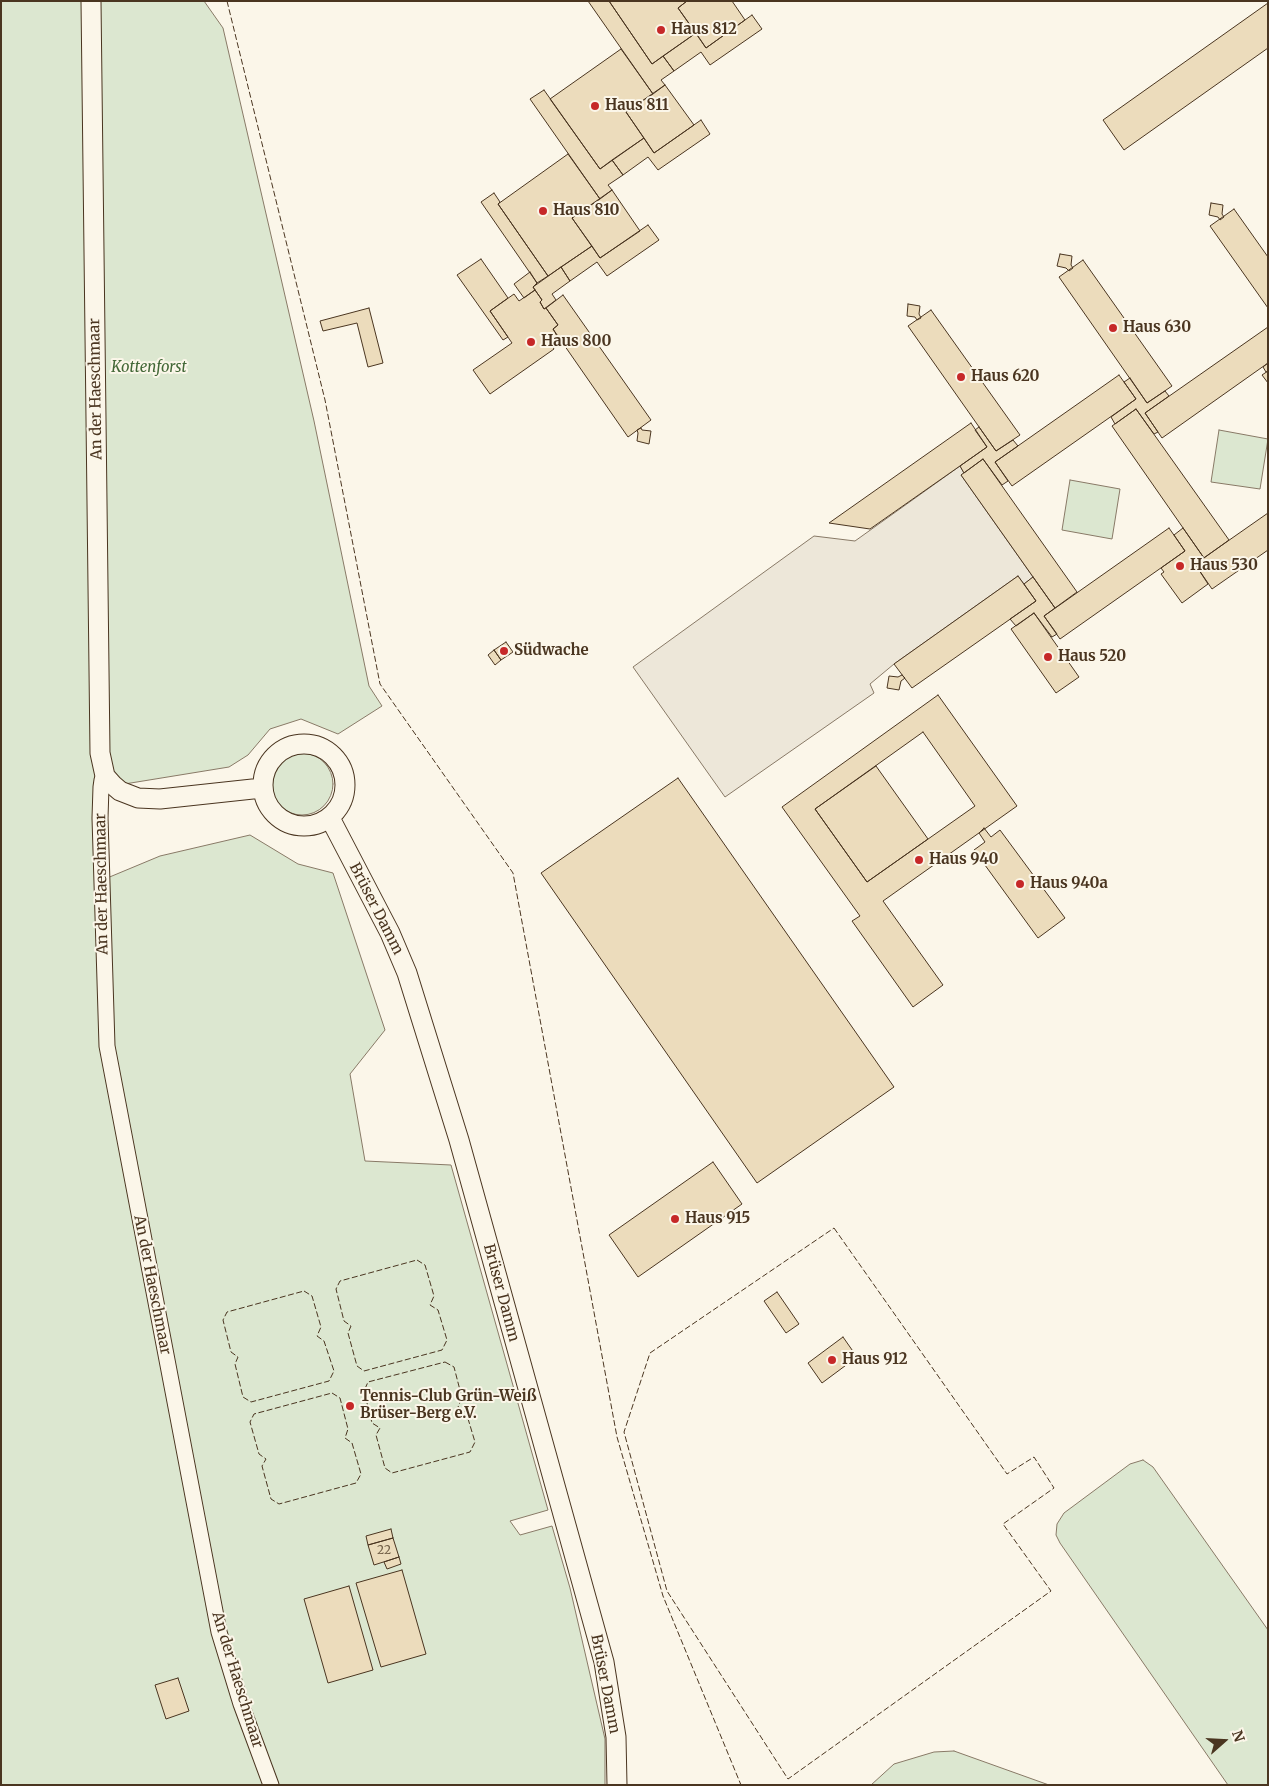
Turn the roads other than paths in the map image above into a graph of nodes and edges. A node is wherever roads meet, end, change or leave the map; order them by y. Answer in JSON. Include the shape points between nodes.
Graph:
{"nodes":[{"id":1,"x":91,"y":1,"type":"edge"},
{"id":2,"x":106,"y":776,"type":"junction"},
{"id":3,"x":262,"y":788,"type":"junction"},
{"id":4,"x":330,"y":818,"type":"junction"},
{"id":5,"x":271,"y":1785,"type":"edge"},
{"id":6,"x":617,"y":1785,"type":"edge"}],
"edges":[{"from":1,"to":2,"type":"street","name":"An der Haeschmaar","via":[[100,752]]},
{"from":2,"to":3,"type":"street","via":[[120,791],[138,798],[160,799]]},
{"from":2,"to":5,"type":"street","name":"An der Haeschmaar","via":[[101,787],[100,818],[106,1046],[219,1632]]},
{"from":3,"to":4,"type":"street","via":[[266,803],[287,823],[302,827]]},
{"from":3,"to":4,"type":"street","via":[[265,770],[275,755],[296,744],[320,747],[330,753],[340,766],[345,782],[339,808]]},
{"from":4,"to":6,"type":"street","name":"Brüser Damm","via":[[390,933],[407,973],[459,1140],[604,1662],[616,1737]]}]}
